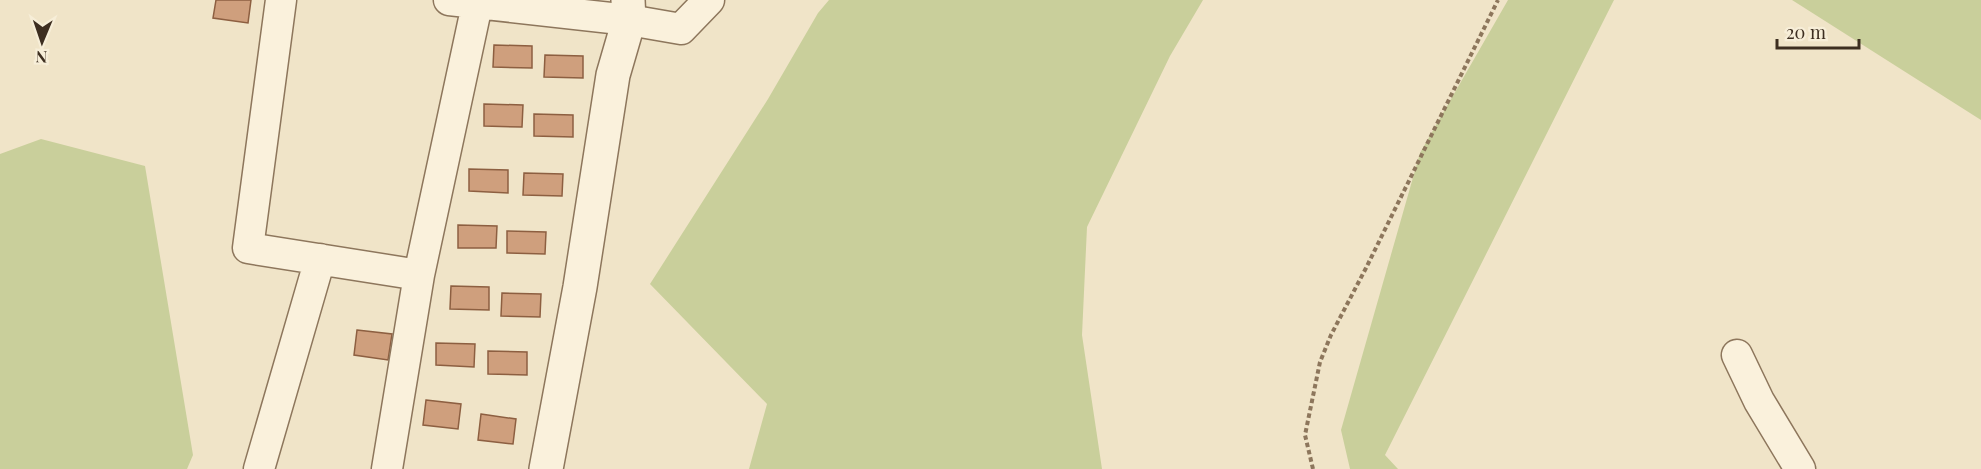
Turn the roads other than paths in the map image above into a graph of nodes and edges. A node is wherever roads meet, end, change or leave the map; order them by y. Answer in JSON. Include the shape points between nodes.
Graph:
{"nodes":[{"id":1,"x":281,"y":0,"type":"edge"},
{"id":2,"x":709,"y":0,"type":"edge"},
{"id":3,"x":468,"y":1,"type":"edge"},
{"id":4,"x":629,"y":10,"type":"edge"},
{"id":5,"x":320,"y":259,"type":"junction"},
{"id":6,"x":419,"y":275,"type":"junction"},
{"id":7,"x":1737,"y":356,"type":"dead end"},
{"id":8,"x":259,"y":469,"type":"edge"},
{"id":9,"x":387,"y":469,"type":"edge"},
{"id":10,"x":546,"y":469,"type":"edge"},
{"id":11,"x":1800,"y":469,"type":"edge"}],
"edges":[{"from":1,"to":5,"type":"street","via":[[248,248]]},
{"from":2,"to":4,"type":"street","via":[[681,29]]},
{"from":3,"to":4,"type":"street"},
{"from":3,"to":6,"type":"street"},
{"from":4,"to":10,"type":"street","via":[[613,75],[580,287]]},
{"from":5,"to":6,"type":"street"},
{"from":5,"to":8,"type":"street"},
{"from":6,"to":9,"type":"street"},
{"from":7,"to":11,"type":"street"}]}
